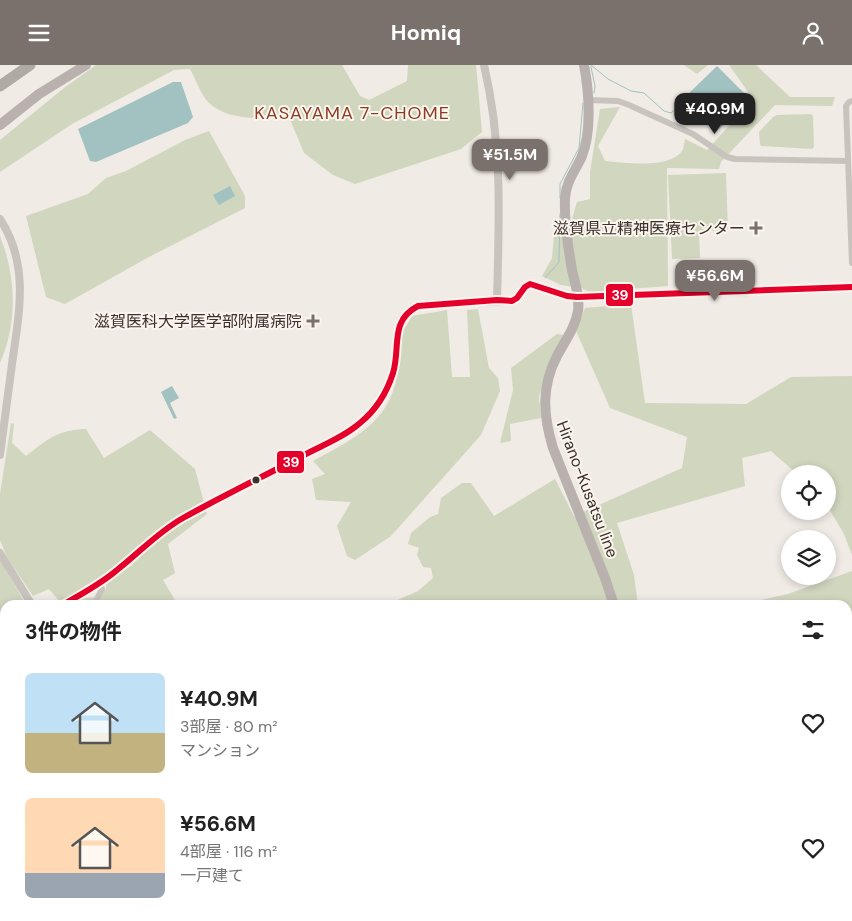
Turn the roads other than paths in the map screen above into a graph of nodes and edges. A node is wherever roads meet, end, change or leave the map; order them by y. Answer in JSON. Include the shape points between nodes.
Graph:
{"nodes":[{"id":1,"x":19,"y":65,"type":"edge"},
{"id":2,"x":30,"y":65,"type":"edge"},
{"id":3,"x":73,"y":65,"type":"edge"},
{"id":4,"x":86,"y":65,"type":"edge"},
{"id":5,"x":484,"y":65,"type":"edge"},
{"id":6,"x":584,"y":65,"type":"edge"},
{"id":7,"x":0,"y":81,"type":"edge"},
{"id":8,"x":0,"y":86,"type":"edge"},
{"id":9,"x":588,"y":100,"type":"junction"},
{"id":10,"x":852,"y":101,"type":"edge"},
{"id":11,"x":0,"y":116,"type":"edge"},
{"id":12,"x":0,"y":125,"type":"edge"},
{"id":13,"x":848,"y":161,"type":"junction"},
{"id":14,"x":0,"y":219,"type":"edge"},
{"id":15,"x":852,"y":263,"type":"edge"},
{"id":16,"x":852,"y":287,"type":"edge"},
{"id":17,"x":577,"y":297,"type":"junction"},
{"id":18,"x":497,"y":300,"type":"junction"},
{"id":19,"x":0,"y":455,"type":"edge"},
{"id":20,"x":0,"y":553,"type":"edge"},
{"id":21,"x":100,"y":583,"type":"junction"},
{"id":22,"x":29,"y":600,"type":"edge"},
{"id":23,"x":71,"y":600,"type":"edge"},
{"id":24,"x":96,"y":600,"type":"edge"},
{"id":25,"x":613,"y":600,"type":"edge"}],
"edges":[{"from":1,"to":7,"type":"highway"},
{"from":2,"to":8,"type":"highway"},
{"from":3,"to":11,"type":"main road"},
{"from":4,"to":12,"type":"main road","via":[[39,94]]},
{"from":5,"to":18,"type":"street","via":[[497,144],[500,229]]},
{"from":6,"to":9,"type":"main road","name":"Hirano-Kusatsu line"},
{"from":9,"to":13,"type":"street","via":[[618,101],[629,105],[693,134],[734,159]]},
{"from":9,"to":17,"type":"main road","name":"Hirano-Kusatsu line","via":[[582,156],[568,180],[565,198],[568,245]]},
{"from":10,"to":13,"type":"street","via":[[846,106]]},
{"from":13,"to":15,"type":"street"},
{"from":14,"to":19,"type":"street","via":[[16,255],[21,299]]},
{"from":16,"to":17,"type":"street"},
{"from":17,"to":18,"type":"street","via":[[530,283],[512,301]]},
{"from":17,"to":25,"type":"main road","name":"Hirano-Kusatsu line","via":[[576,322],[549,375],[545,417],[553,448]]},
{"from":18,"to":21,"type":"street","via":[[430,304],[409,311],[398,326],[396,359],[388,387],[374,410],[360,423],[181,519]]},
{"from":20,"to":22,"type":"street"},
{"from":21,"to":23,"type":"street"},
{"from":21,"to":24,"type":"street","via":[[102,589]]}]}
